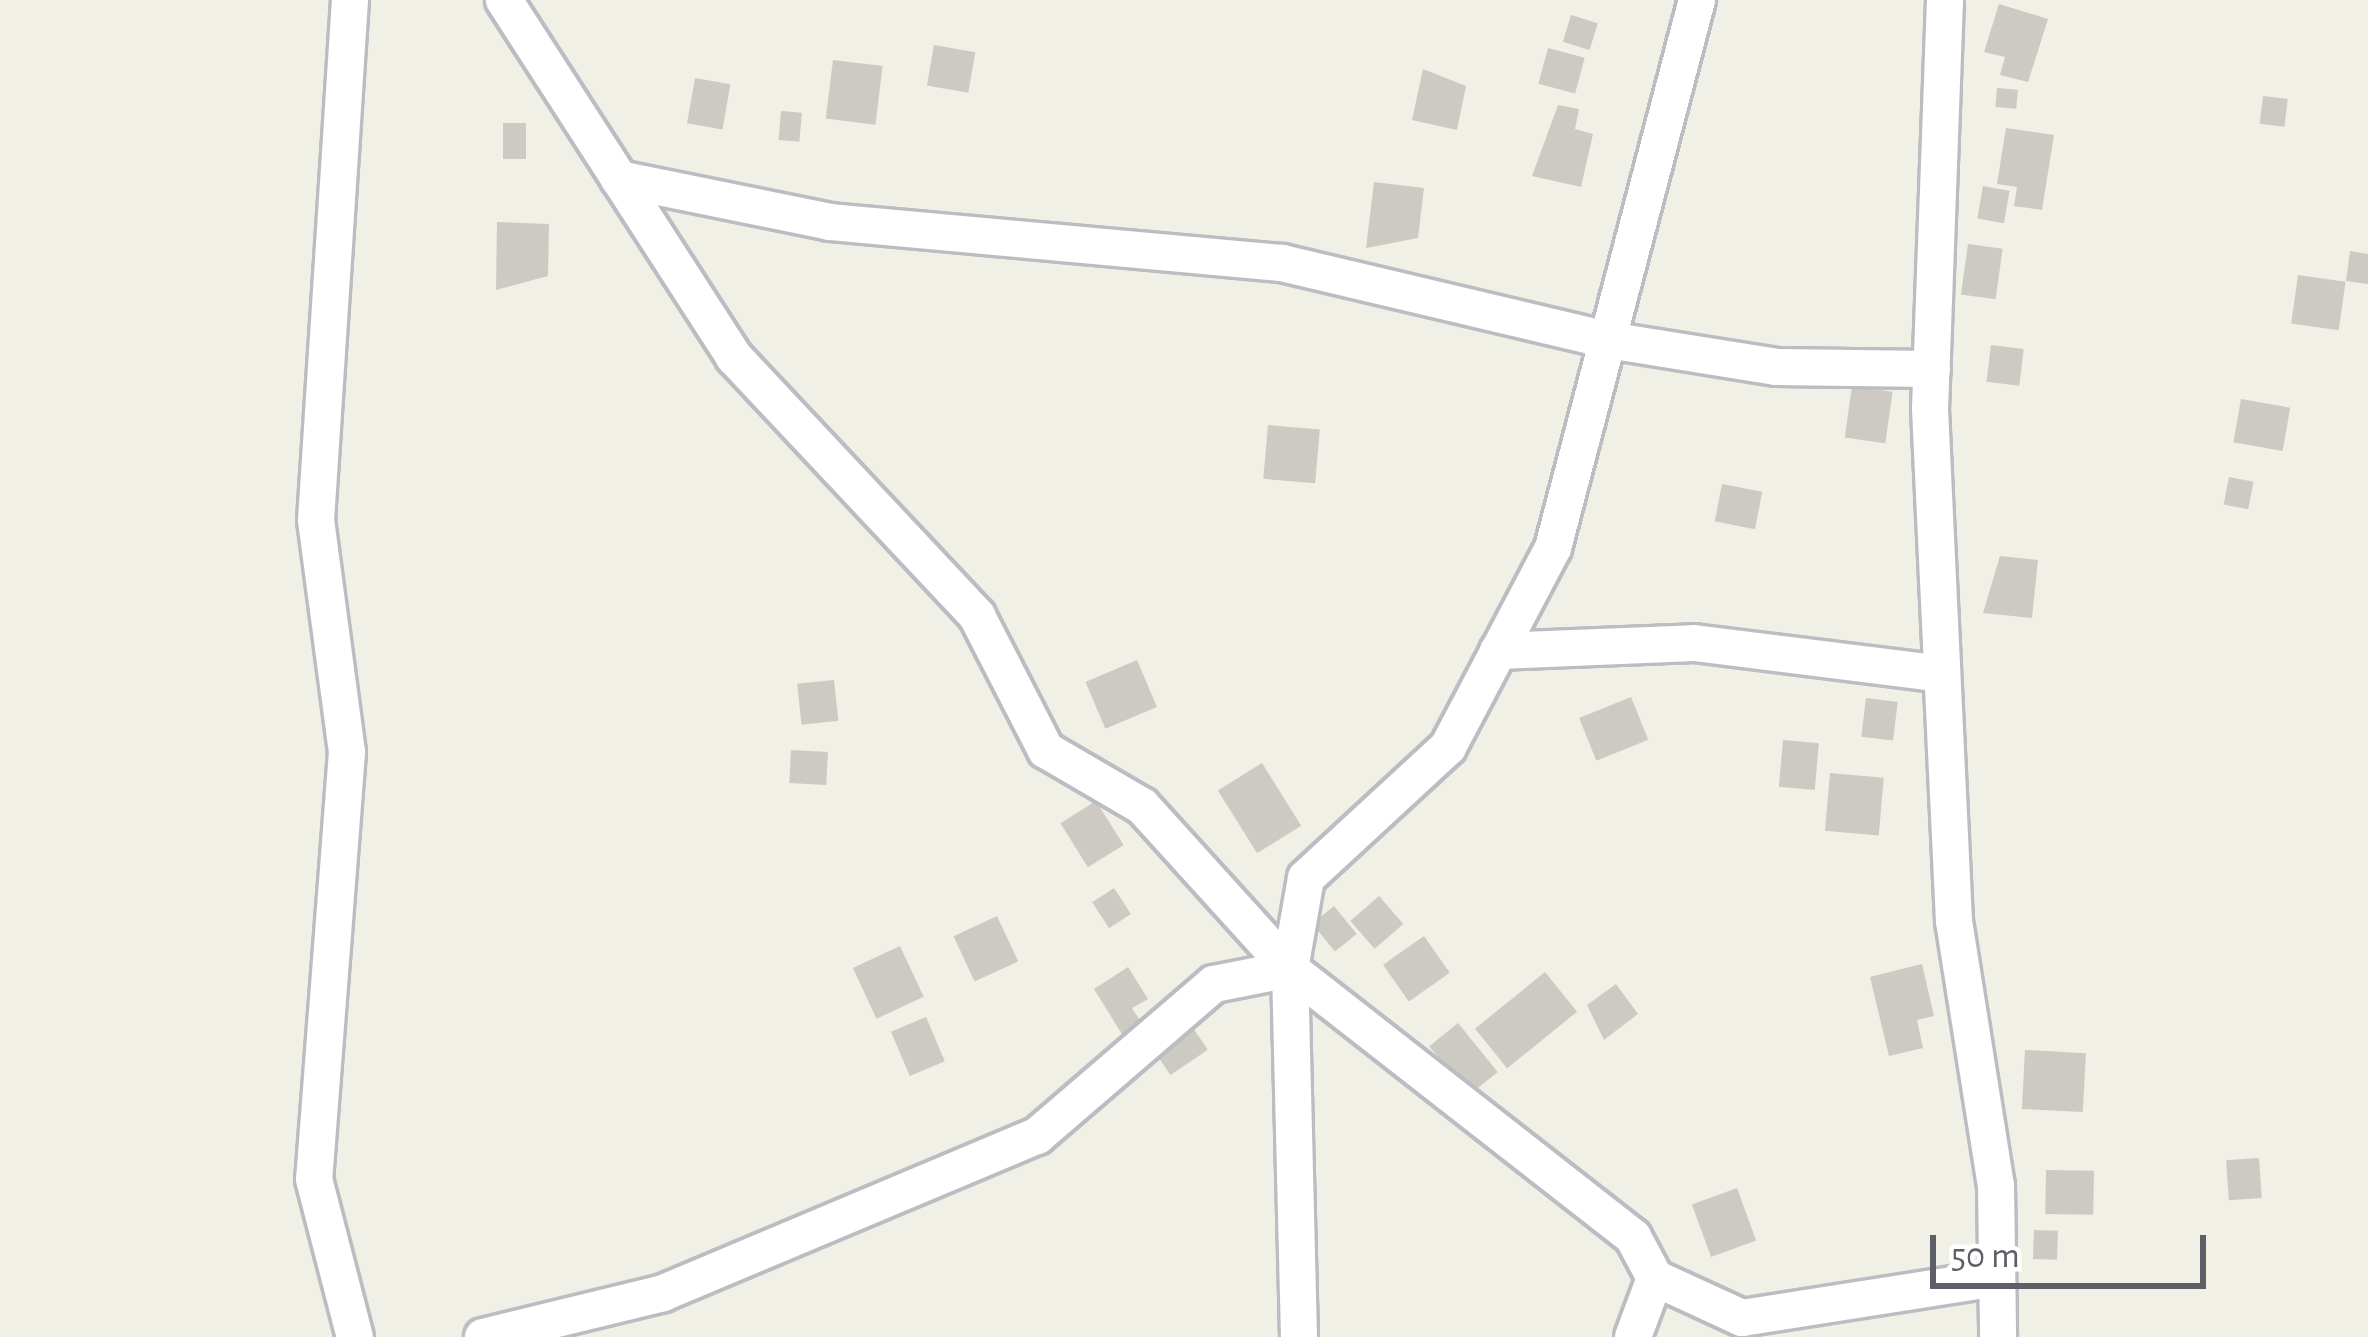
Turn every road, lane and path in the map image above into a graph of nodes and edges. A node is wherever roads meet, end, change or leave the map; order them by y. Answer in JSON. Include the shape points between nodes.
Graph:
{"nodes":[{"id":1,"x":350,"y":0,"type":"edge"},
{"id":2,"x":503,"y":0,"type":"edge"},
{"id":3,"x":1697,"y":0,"type":"edge"},
{"id":4,"x":1945,"y":0,"type":"edge"},
{"id":5,"x":619,"y":178,"type":"junction"},
{"id":6,"x":1608,"y":340,"type":"junction"},
{"id":7,"x":1932,"y":369,"type":"junction"},
{"id":8,"x":1498,"y":651,"type":"junction"},
{"id":9,"x":1942,"y":674,"type":"junction"},
{"id":10,"x":1290,"y":969,"type":"junction"},
{"id":11,"x":1654,"y":1278,"type":"junction"},
{"id":12,"x":1997,"y":1278,"type":"junction"},
{"id":13,"x":355,"y":1337,"type":"edge"},
{"id":14,"x":483,"y":1337,"type":"edge"},
{"id":15,"x":1299,"y":1337,"type":"edge"},
{"id":16,"x":1633,"y":1337,"type":"edge"},
{"id":17,"x":1998,"y":1337,"type":"edge"}],
"edges":[{"from":1,"to":13,"type":"street","via":[[316,520],[347,752],[314,1179]]},
{"from":2,"to":5,"type":"street"},
{"from":3,"to":6,"type":"street"},
{"from":4,"to":7,"type":"street"},
{"from":5,"to":6,"type":"street","via":[[830,222],[1282,262]]},
{"from":5,"to":10,"type":"street","via":[[734,358],[977,616],[1046,750],[1142,806]]},
{"from":6,"to":7,"type":"street","via":[[1776,367]]},
{"from":6,"to":8,"type":"street","via":[[1553,548]]},
{"from":7,"to":9,"type":"street"},
{"from":8,"to":9,"type":"street","via":[[1694,643]]},
{"from":8,"to":10,"type":"street","via":[[1448,747],[1306,878]]},
{"from":9,"to":12,"type":"street","via":[[1954,921],[1996,1185]]},
{"from":10,"to":11,"type":"street","via":[[1634,1237]]},
{"from":10,"to":14,"type":"street","via":[[1214,984],[1037,1136],[663,1293]]},
{"from":10,"to":15,"type":"street"},
{"from":11,"to":12,"type":"street","via":[[1742,1318]]},
{"from":11,"to":16,"type":"street"},
{"from":12,"to":17,"type":"street"}]}
